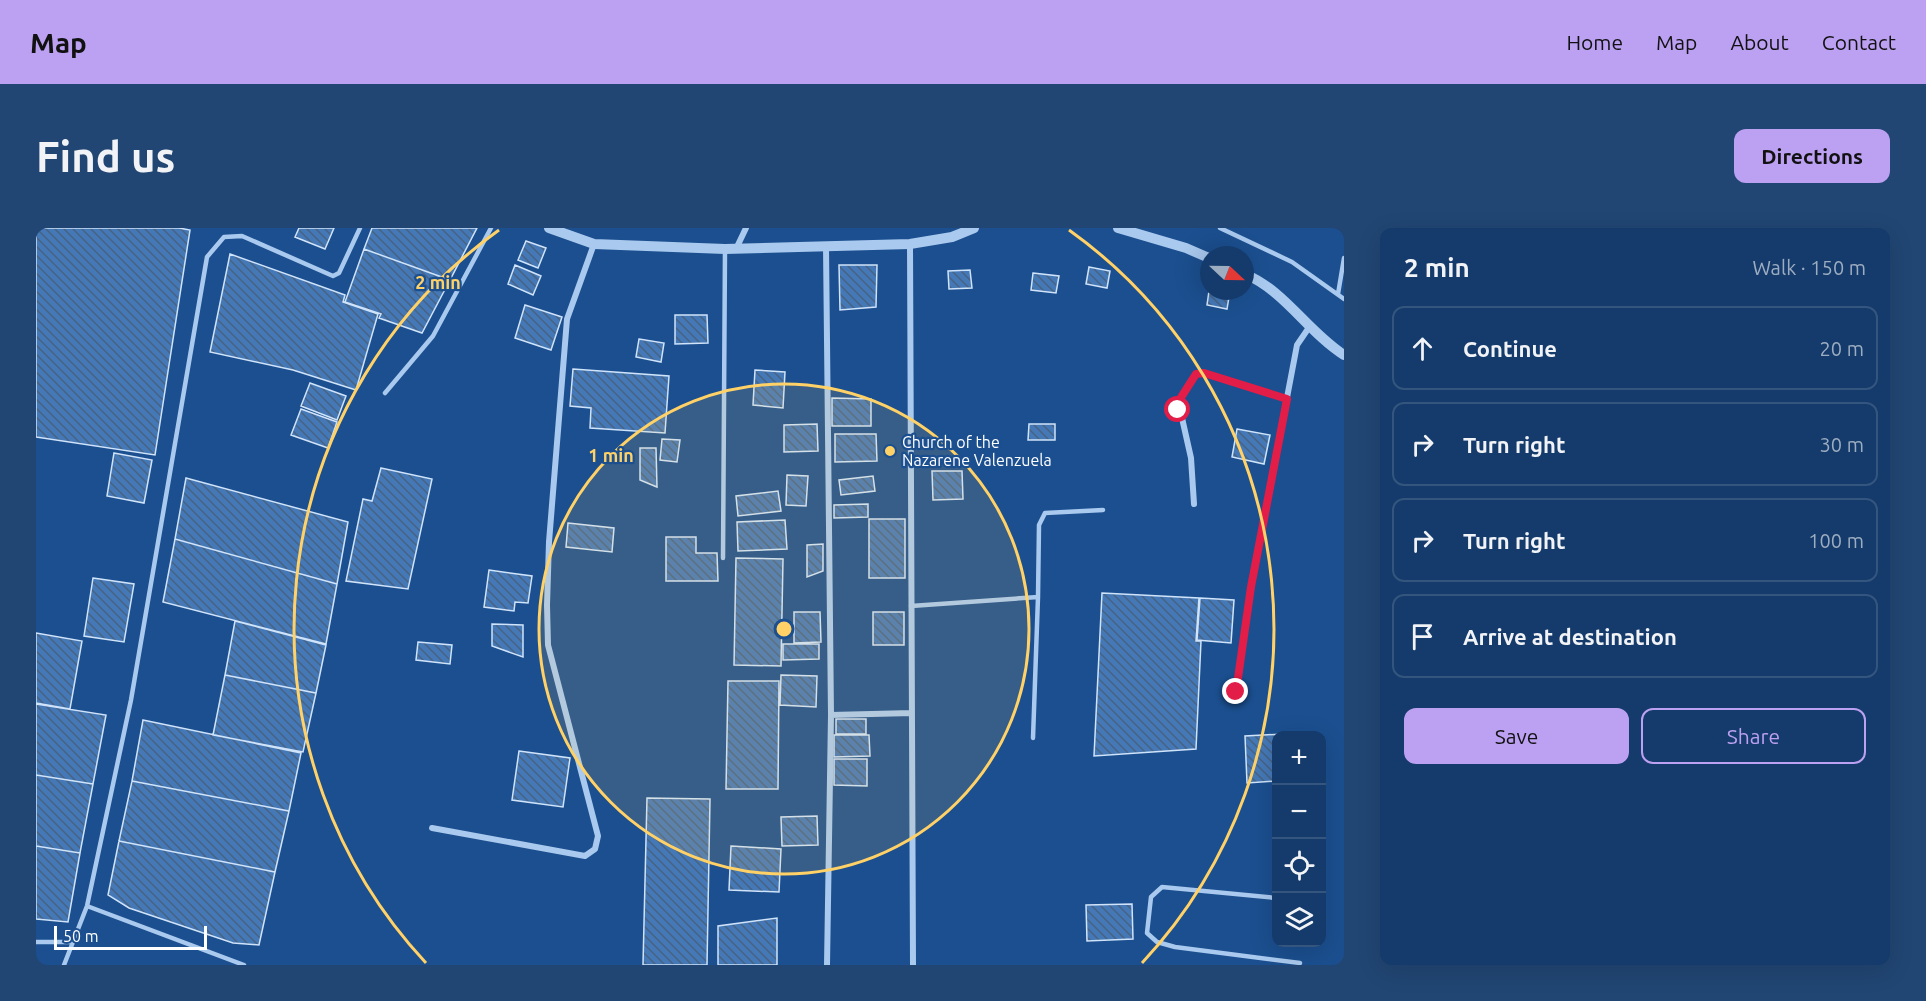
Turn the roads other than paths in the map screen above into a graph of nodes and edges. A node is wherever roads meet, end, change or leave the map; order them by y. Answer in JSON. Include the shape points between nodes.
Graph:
{"nodes":[{"id":1,"x":360,"y":228,"type":"edge"},
{"id":2,"x":490,"y":228,"type":"edge"},
{"id":3,"x":549,"y":228,"type":"edge"},
{"id":4,"x":746,"y":228,"type":"edge"},
{"id":5,"x":974,"y":228,"type":"edge"},
{"id":6,"x":1118,"y":228,"type":"edge"},
{"id":7,"x":1220,"y":228,"type":"edge"},
{"id":8,"x":577,"y":233,"type":"edge"},
{"id":9,"x":594,"y":243,"type":"junction"},
{"id":10,"x":910,"y":244,"type":"junction"},
{"id":11,"x":826,"y":246,"type":"junction"},
{"id":12,"x":731,"y":249,"type":"junction"},
{"id":13,"x":1200,"y":254,"type":"edge"},
{"id":14,"x":1344,"y":258,"type":"edge"},
{"id":15,"x":1254,"y":280,"type":"edge"},
{"id":16,"x":1338,"y":294,"type":"junction"},
{"id":17,"x":1344,"y":299,"type":"edge"},
{"id":18,"x":1310,"y":326,"type":"junction"},
{"id":19,"x":1344,"y":355,"type":"edge"},
{"id":20,"x":385,"y":393,"type":"dead end"},
{"id":21,"x":1287,"y":399,"type":"junction"},
{"id":22,"x":1194,"y":504,"type":"dead end"},
{"id":23,"x":1103,"y":510,"type":"dead end"},
{"id":24,"x":723,"y":558,"type":"dead end"},
{"id":25,"x":1038,"y":597,"type":"junction"},
{"id":26,"x":911,"y":606,"type":"junction"},
{"id":27,"x":1236,"y":692,"type":"dead end"},
{"id":28,"x":912,"y":714,"type":"junction"},
{"id":29,"x":831,"y":715,"type":"junction"},
{"id":30,"x":1033,"y":738,"type":"dead end"},
{"id":31,"x":432,"y":828,"type":"dead end"},
{"id":32,"x":1272,"y":898,"type":"edge"},
{"id":33,"x":87,"y":906,"type":"junction"},
{"id":34,"x":36,"y":942,"type":"edge"},
{"id":35,"x":72,"y":942,"type":"junction"},
{"id":36,"x":1300,"y":963,"type":"dead end"},
{"id":37,"x":64,"y":965,"type":"edge"},
{"id":38,"x":244,"y":965,"type":"edge"},
{"id":39,"x":827,"y":965,"type":"edge"},
{"id":40,"x":913,"y":965,"type":"edge"}],
"edges":[{"from":1,"to":33,"type":"lane","via":[[339,273],[333,276],[242,236],[224,237],[207,257],[131,700]]},
{"from":2,"to":20,"type":"lane","via":[[433,336]]},
{"from":3,"to":8,"type":"street"},
{"from":4,"to":12,"type":"street"},
{"from":5,"to":10,"type":"street","via":[[952,237]]},
{"from":6,"to":13,"type":"street"},
{"from":7,"to":16,"type":"lane","via":[[1292,262]]},
{"from":8,"to":9,"type":"street"},
{"from":9,"to":12,"type":"street"},
{"from":9,"to":31,"type":"street","via":[[567,319],[547,604],[548,645],[598,836],[595,849],[585,856]]},
{"from":10,"to":11,"type":"street"},
{"from":10,"to":26,"type":"street"},
{"from":11,"to":12,"type":"street"},
{"from":11,"to":29,"type":"street"},
{"from":12,"to":24,"type":"lane"},
{"from":14,"to":16,"type":"lane"},
{"from":15,"to":18,"type":"street","via":[[1275,293]]},
{"from":16,"to":17,"type":"lane"},
{"from":18,"to":19,"type":"street"},
{"from":18,"to":21,"type":"street","via":[[1297,345]]},
{"from":21,"to":22,"type":"street","via":[[1204,373],[1196,374],[1180,399],[1178,410],[1191,458]]},
{"from":21,"to":27,"type":"street","via":[[1251,587]]},
{"from":23,"to":25,"type":"lane","via":[[1045,513],[1039,525]]},
{"from":25,"to":26,"type":"lane"},
{"from":25,"to":30,"type":"lane"},
{"from":26,"to":28,"type":"street"},
{"from":28,"to":29,"type":"street"},
{"from":28,"to":40,"type":"street"},
{"from":29,"to":39,"type":"street"},
{"from":32,"to":36,"type":"lane","via":[[1162,887],[1151,897],[1148,933],[1157,942],[1175,947]]},
{"from":33,"to":35,"type":"lane"},
{"from":33,"to":38,"type":"lane"},
{"from":34,"to":35,"type":"lane"},
{"from":35,"to":37,"type":"lane"}]}
